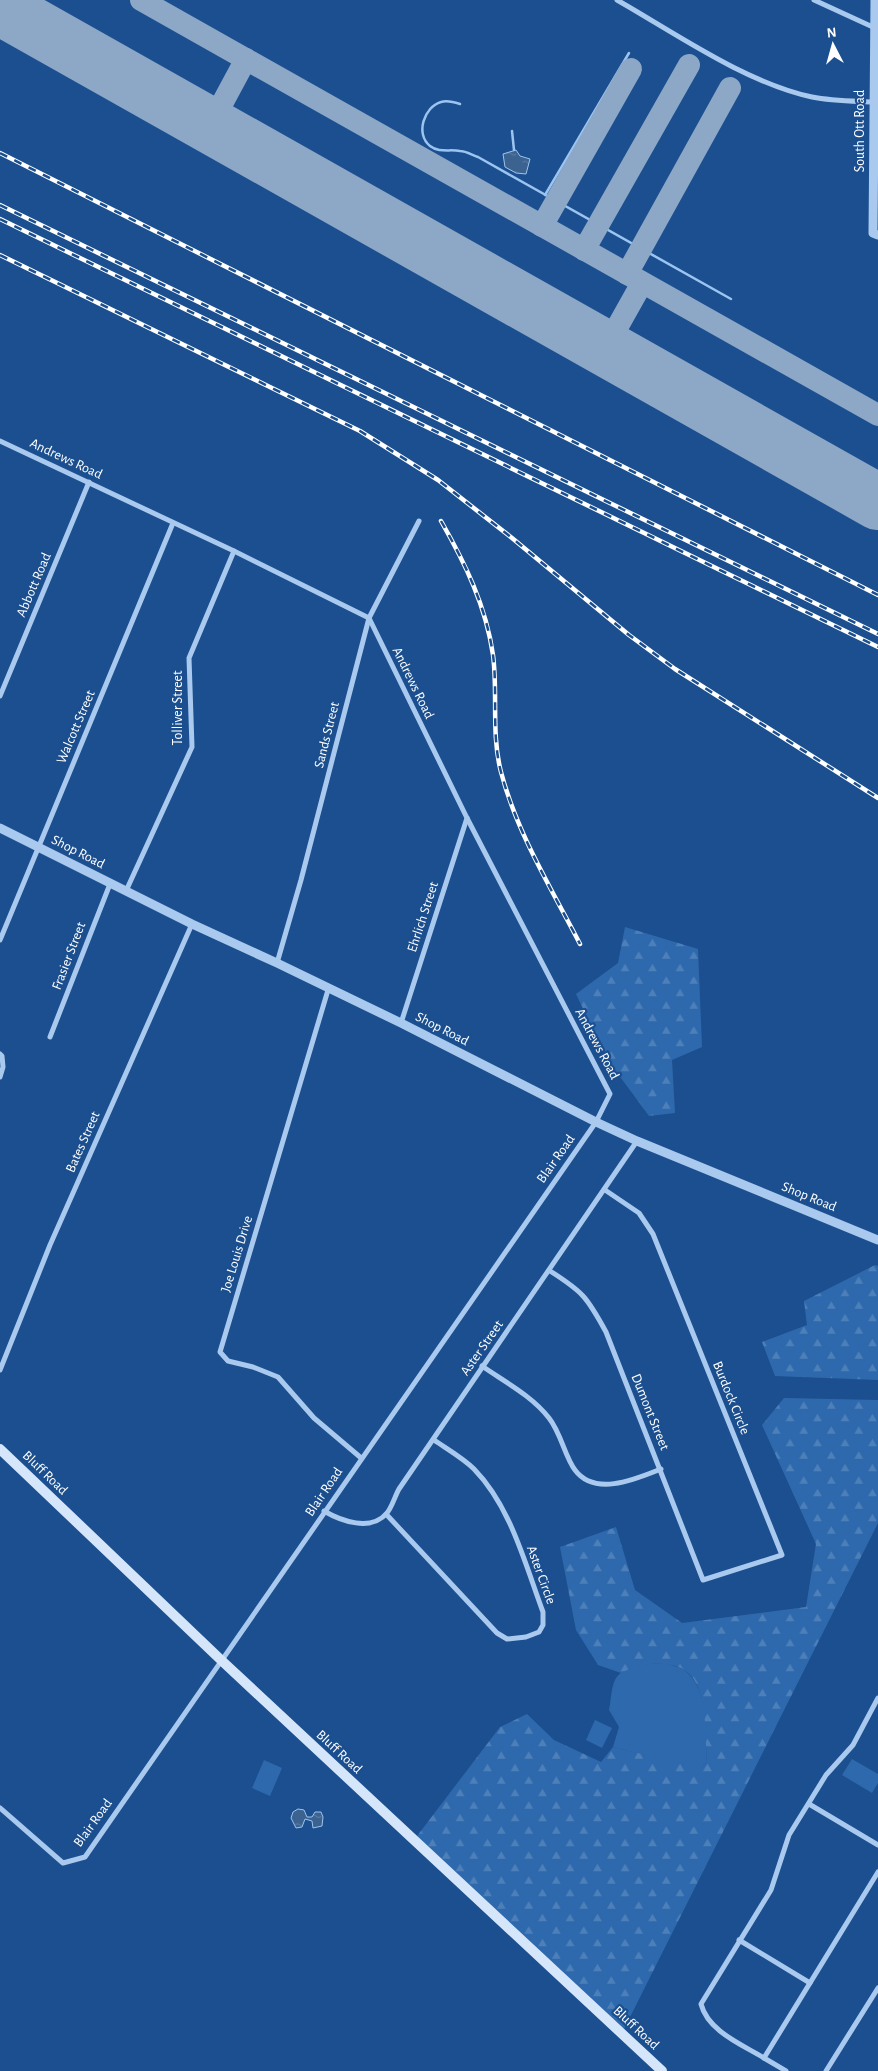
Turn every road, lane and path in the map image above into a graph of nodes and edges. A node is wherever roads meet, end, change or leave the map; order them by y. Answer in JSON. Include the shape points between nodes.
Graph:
{"nodes":[{"id":1,"x":617,"y":0,"type":"edge"},
{"id":2,"x":814,"y":0,"type":"edge"},
{"id":3,"x":875,"y":0,"type":"edge"},
{"id":4,"x":877,"y":29,"type":"edge"},
{"id":5,"x":873,"y":102,"type":"junction"},
{"id":6,"x":876,"y":168,"type":"edge"},
{"id":7,"x":876,"y":234,"type":"edge"},
{"id":8,"x":0,"y":441,"type":"edge"},
{"id":9,"x":89,"y":482,"type":"junction"},
{"id":10,"x":419,"y":521,"type":"dead end"},
{"id":11,"x":173,"y":523,"type":"junction"},
{"id":12,"x":234,"y":551,"type":"junction"},
{"id":13,"x":369,"y":618,"type":"junction"},
{"id":14,"x":0,"y":696,"type":"edge"},
{"id":15,"x":466,"y":818,"type":"junction"},
{"id":16,"x":0,"y":828,"type":"edge"},
{"id":17,"x":37,"y":848,"type":"junction"},
{"id":18,"x":110,"y":884,"type":"junction"},
{"id":19,"x":126,"y":891,"type":"junction"},
{"id":20,"x":192,"y":924,"type":"junction"},
{"id":21,"x":0,"y":940,"type":"edge"},
{"id":22,"x":277,"y":963,"type":"junction"},
{"id":23,"x":328,"y":990,"type":"junction"},
{"id":24,"x":401,"y":1023,"type":"junction"},
{"id":25,"x":50,"y":1037,"type":"dead end"},
{"id":26,"x":0,"y":1054,"type":"edge"},
{"id":27,"x":0,"y":1077,"type":"edge"},
{"id":28,"x":596,"y":1122,"type":"junction"},
{"id":29,"x":637,"y":1141,"type":"junction"},
{"id":30,"x":605,"y":1190,"type":"junction"},
{"id":31,"x":878,"y":1240,"type":"edge"},
{"id":32,"x":550,"y":1271,"type":"junction"},
{"id":33,"x":482,"y":1366,"type":"junction"},
{"id":34,"x":0,"y":1370,"type":"edge"},
{"id":35,"x":434,"y":1440,"type":"junction"},
{"id":36,"x":0,"y":1449,"type":"edge"},
{"id":37,"x":360,"y":1458,"type":"junction"},
{"id":38,"x":661,"y":1469,"type":"junction"},
{"id":39,"x":324,"y":1511,"type":"junction"},
{"id":40,"x":386,"y":1514,"type":"junction"},
{"id":41,"x":703,"y":1580,"type":"joint"},
{"id":42,"x":221,"y":1660,"type":"junction"},
{"id":43,"x":878,"y":1698,"type":"edge"},
{"id":44,"x":809,"y":1804,"type":"junction"},
{"id":45,"x":0,"y":1808,"type":"edge"},
{"id":46,"x":878,"y":1845,"type":"edge"},
{"id":47,"x":878,"y":1872,"type":"edge"},
{"id":48,"x":739,"y":1940,"type":"junction"},
{"id":49,"x":810,"y":1983,"type":"junction"},
{"id":50,"x":878,"y":1988,"type":"edge"},
{"id":51,"x":764,"y":2058,"type":"junction"},
{"id":52,"x":662,"y":2071,"type":"edge"},
{"id":53,"x":786,"y":2071,"type":"edge"},
{"id":54,"x":826,"y":2071,"type":"edge"}],
"edges":[{"from":1,"to":5,"type":"street","via":[[738,69],[778,86],[812,97]]},
{"from":2,"to":4,"type":"street"},
{"from":3,"to":4,"type":"street","name":"South Ott Road"},
{"from":4,"to":5,"type":"street","name":"South Ott Road"},
{"from":5,"to":6,"type":"street","name":"South Ott Road"},
{"from":6,"to":7,"type":"street","name":"South Ott Road"},
{"from":8,"to":9,"type":"street","name":"Andrews Road"},
{"from":9,"to":11,"type":"street","name":"Andrews Road"},
{"from":9,"to":14,"type":"street","name":"Abbott Road"},
{"from":10,"to":13,"type":"street","name":"Sands Street"},
{"from":11,"to":12,"type":"street","name":"Andrews Road"},
{"from":11,"to":17,"type":"street","name":"Walcott Street"},
{"from":12,"to":13,"type":"street","name":"Andrews Road"},
{"from":12,"to":19,"type":"street","name":"Tolliver Street","via":[[189,658],[192,747]]},
{"from":13,"to":15,"type":"street","name":"Andrews Road"},
{"from":13,"to":22,"type":"street","name":"Sands Street","via":[[302,880]]},
{"from":15,"to":24,"type":"street","name":"Ehrlich Street"},
{"from":15,"to":28,"type":"street","name":"Andrews Road","via":[[610,1094]]},
{"from":16,"to":17,"type":"street","name":"Shop Road"},
{"from":17,"to":18,"type":"street","name":"Shop Road"},
{"from":17,"to":21,"type":"street","name":"Walcott Street"},
{"from":18,"to":19,"type":"street","name":"Shop Road"},
{"from":18,"to":25,"type":"street","name":"Frasier Street"},
{"from":19,"to":20,"type":"street","name":"Shop Road"},
{"from":20,"to":22,"type":"street","name":"Shop Road"},
{"from":20,"to":34,"type":"street","name":"Bates Street","via":[[50,1245]]},
{"from":22,"to":23,"type":"street","name":"Shop Road"},
{"from":23,"to":24,"type":"street","name":"Shop Road"},
{"from":23,"to":37,"type":"street","name":"Joe Louis Drive","via":[[220,1352],[228,1361],[278,1377],[314,1418]]},
{"from":24,"to":28,"type":"street","name":"Shop Road"},
{"from":26,"to":27,"type":"street","via":[[3,1066]]},
{"from":28,"to":29,"type":"street","name":"Shop Road"},
{"from":28,"to":37,"type":"street","name":"Blair Road"},
{"from":29,"to":30,"type":"street","name":"Aster Street"},
{"from":29,"to":31,"type":"street","name":"Shop Road"},
{"from":30,"to":32,"type":"street","name":"Aster Street"},
{"from":30,"to":41,"type":"street","name":"Burdock Circle","via":[[638,1213],[653,1234],[782,1556]]},
{"from":32,"to":33,"type":"street","name":"Aster Street"},
{"from":32,"to":38,"type":"street","name":"Dumont Street","via":[[579,1290],[592,1306],[606,1332]]},
{"from":33,"to":35,"type":"street","name":"Aster Street"},
{"from":33,"to":38,"type":"street","via":[[532,1400],[550,1418],[575,1470],[591,1482],[630,1481]]},
{"from":35,"to":40,"type":"street","name":"Aster Street","via":[[399,1489]]},
{"from":35,"to":40,"type":"street","name":"Aster Circle","via":[[473,1468],[490,1487],[512,1527],[544,1612],[539,1632],[507,1639],[497,1633]]},
{"from":36,"to":42,"type":"main road","name":"Bluff Road"},
{"from":37,"to":39,"type":"street","name":"Blair Road"},
{"from":38,"to":41,"type":"street","name":"Dumont Street"},
{"from":39,"to":40,"type":"street","via":[[338,1520],[355,1523],[373,1522]]},
{"from":39,"to":42,"type":"street","name":"Blair Road"},
{"from":42,"to":45,"type":"street","name":"Blair Road","via":[[85,1857],[63,1863]]},
{"from":42,"to":52,"type":"main road","name":"Bluff Road"},
{"from":43,"to":44,"type":"street","via":[[853,1745],[826,1775]]},
{"from":44,"to":46,"type":"street"},
{"from":44,"to":48,"type":"street","via":[[789,1835],[771,1890]]},
{"from":47,"to":49,"type":"street"},
{"from":48,"to":49,"type":"street"},
{"from":48,"to":51,"type":"street","via":[[701,2004],[704,2016],[727,2037]]},
{"from":49,"to":51,"type":"street"},
{"from":50,"to":54,"type":"street"},
{"from":51,"to":53,"type":"street"}]}
